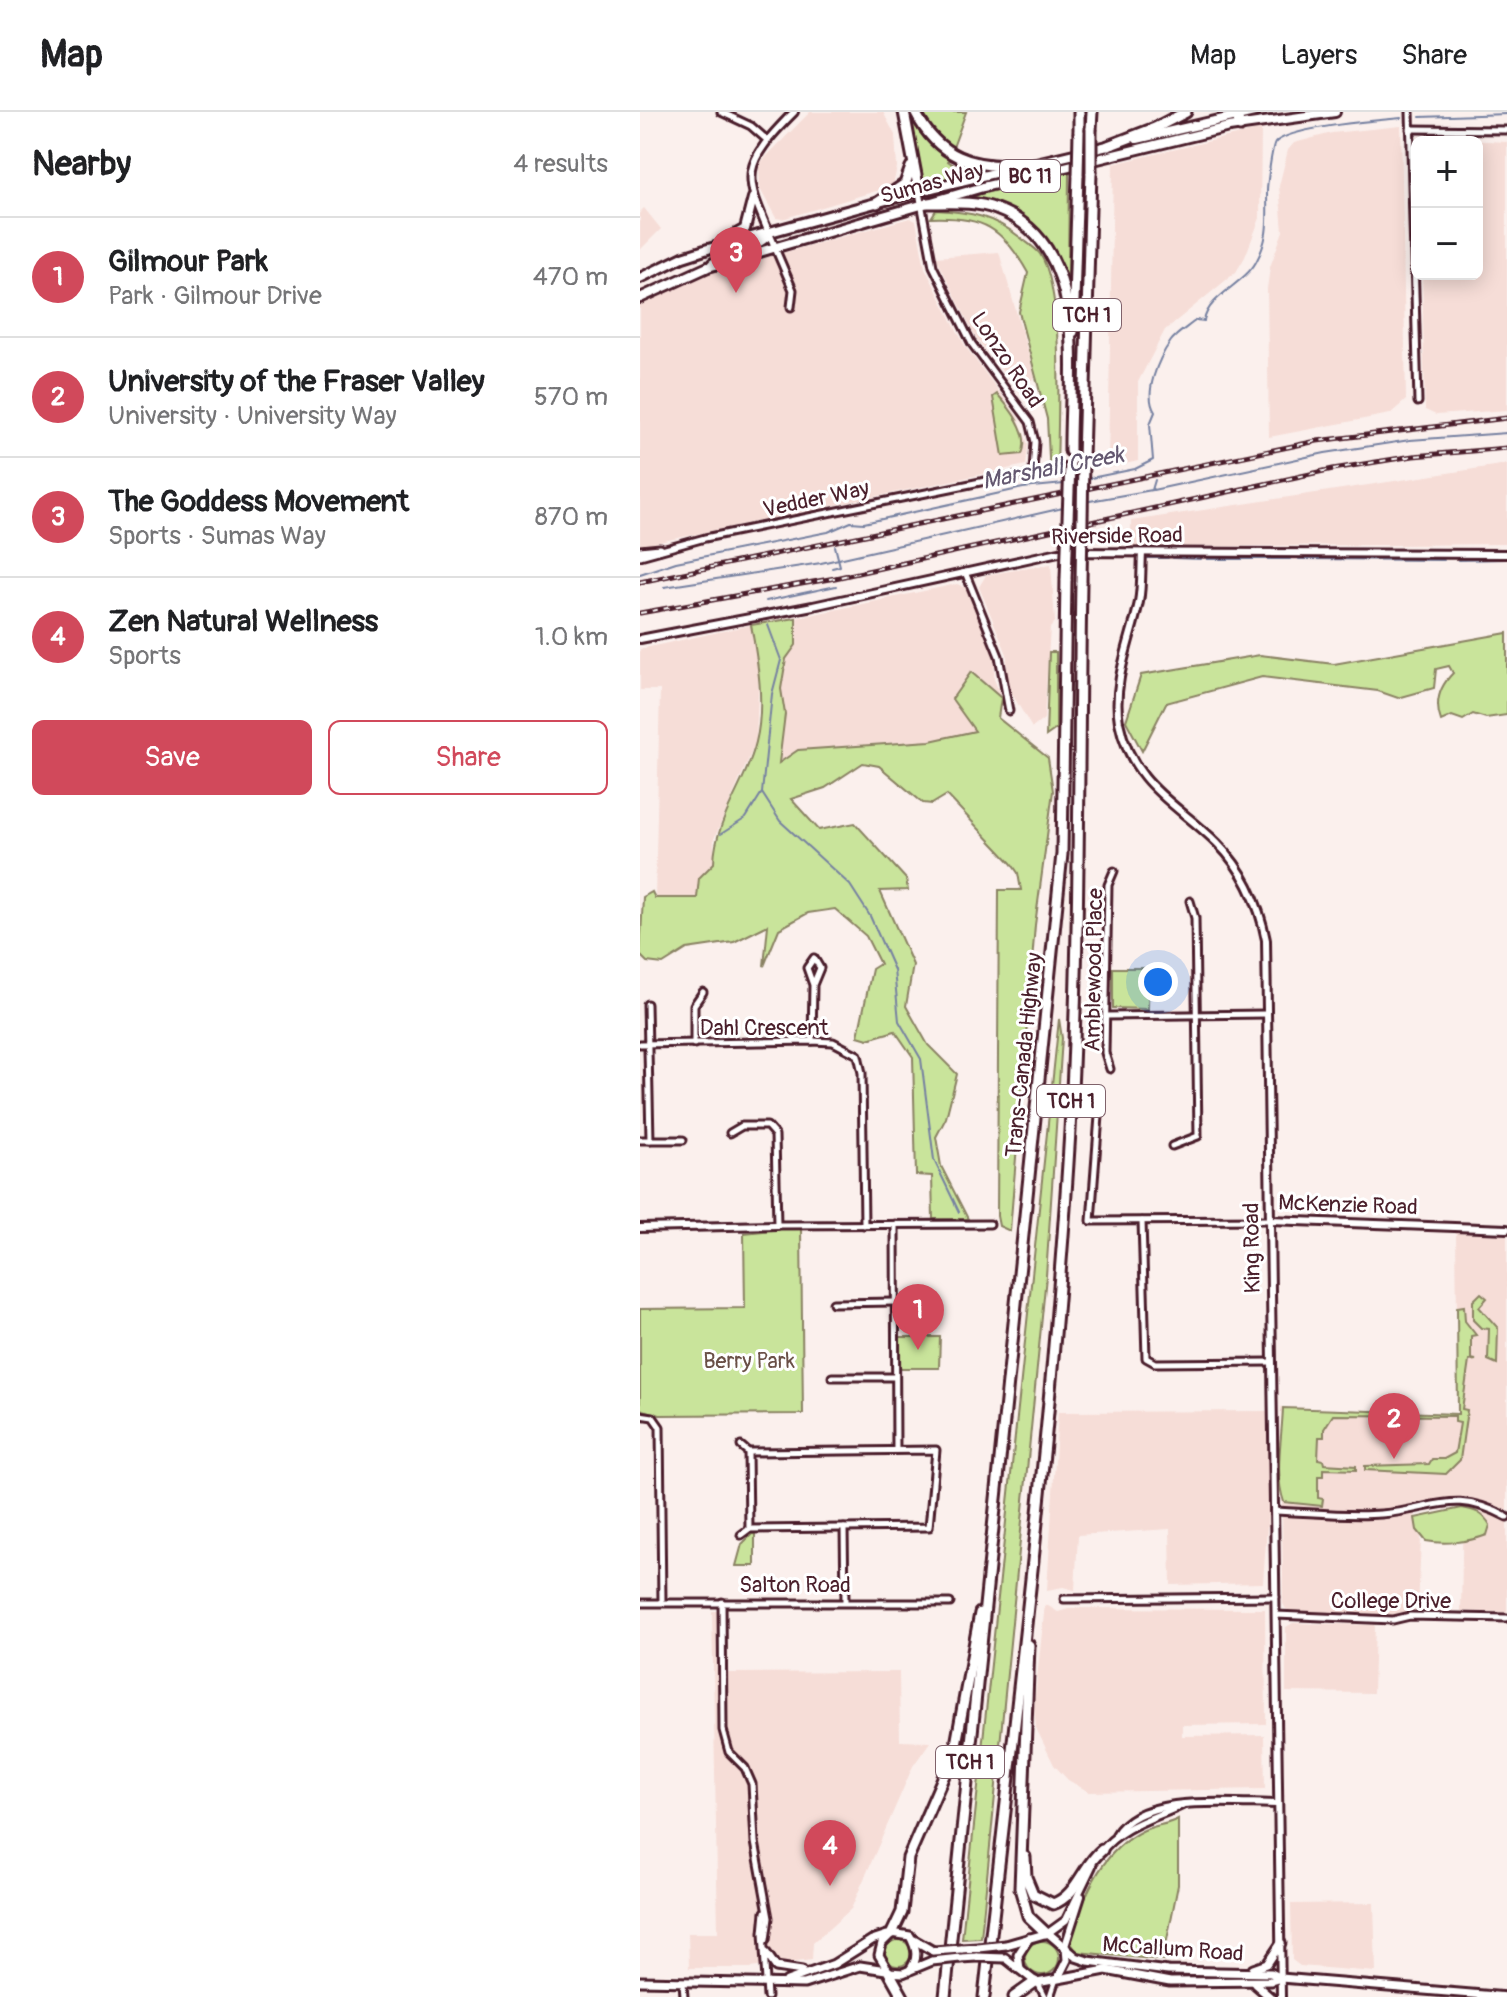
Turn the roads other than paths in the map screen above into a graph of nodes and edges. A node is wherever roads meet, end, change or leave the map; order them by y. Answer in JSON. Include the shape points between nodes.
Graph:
{"nodes":[{"id":1,"x":721,"y":112,"type":"edge"},
{"id":2,"x":794,"y":112,"type":"edge"},
{"id":3,"x":904,"y":112,"type":"edge"},
{"id":4,"x":915,"y":112,"type":"edge"},
{"id":5,"x":1079,"y":112,"type":"edge"},
{"id":6,"x":1092,"y":112,"type":"edge"},
{"id":7,"x":1186,"y":112,"type":"edge"},
{"id":8,"x":1335,"y":112,"type":"edge"},
{"id":9,"x":1410,"y":112,"type":"edge"},
{"id":10,"x":1243,"y":113,"type":"edge"},
{"id":11,"x":1240,"y":126,"type":"junction"},
{"id":12,"x":1410,"y":129,"type":"junction"},
{"id":13,"x":1507,"y":130,"type":"edge"},
{"id":14,"x":767,"y":140,"type":"junction"},
{"id":15,"x":1108,"y":146,"type":"junction"},
{"id":16,"x":912,"y":159,"type":"junction"},
{"id":17,"x":1021,"y":165,"type":"junction"},
{"id":18,"x":919,"y":191,"type":"junction"},
{"id":19,"x":753,"y":198,"type":"junction"},
{"id":20,"x":877,"y":203,"type":"junction"},
{"id":21,"x":925,"y":204,"type":"junction"},
{"id":22,"x":770,"y":234,"type":"junction"},
{"id":23,"x":775,"y":247,"type":"junction"},
{"id":24,"x":708,"y":249,"type":"junction"},
{"id":25,"x":708,"y":267,"type":"junction"},
{"id":26,"x":640,"y":278,"type":"edge"},
{"id":27,"x":640,"y":298,"type":"edge"},
{"id":28,"x":791,"y":307,"type":"dead end"},
{"id":29,"x":1418,"y":402,"type":"dead end"},
{"id":30,"x":1070,"y":456,"type":"junction"},
{"id":31,"x":1000,"y":478,"type":"joint"},
{"id":32,"x":660,"y":549,"type":"joint"},
{"id":33,"x":1142,"y":553,"type":"junction"},
{"id":34,"x":640,"y":554,"type":"edge"},
{"id":35,"x":1507,"y":554,"type":"edge"},
{"id":36,"x":965,"y":572,"type":"junction"},
{"id":37,"x":640,"y":639,"type":"edge"},
{"id":38,"x":1009,"y":711,"type":"dead end"},
{"id":39,"x":1114,"y":871,"type":"dead end"},
{"id":40,"x":1190,"y":901,"type":"dead end"},
{"id":41,"x":813,"y":985,"type":"junction"},
{"id":42,"x":703,"y":992,"type":"dead end"},
{"id":43,"x":647,"y":1004,"type":"dead end"},
{"id":44,"x":1266,"y":1014,"type":"junction"},
{"id":45,"x":1196,"y":1015,"type":"junction"},
{"id":46,"x":1106,"y":1016,"type":"junction"},
{"id":47,"x":812,"y":1041,"type":"junction"},
{"id":48,"x":640,"y":1044,"type":"edge"},
{"id":49,"x":648,"y":1044,"type":"junction"},
{"id":50,"x":694,"y":1044,"type":"junction"},
{"id":51,"x":1110,"y":1069,"type":"dead end"},
{"id":52,"x":1099,"y":1116,"type":"dead end"},
{"id":53,"x":730,"y":1133,"type":"dead end"},
{"id":54,"x":640,"y":1140,"type":"edge"},
{"id":55,"x":650,"y":1140,"type":"junction"},
{"id":56,"x":683,"y":1140,"type":"dead end"},
{"id":57,"x":1172,"y":1146,"type":"dead end"},
{"id":58,"x":1270,"y":1220,"type":"junction"},
{"id":59,"x":1142,"y":1221,"type":"junction"},
{"id":60,"x":895,"y":1224,"type":"junction"},
{"id":61,"x":990,"y":1224,"type":"dead end"},
{"id":62,"x":777,"y":1225,"type":"junction"},
{"id":63,"x":864,"y":1225,"type":"junction"},
{"id":64,"x":640,"y":1228,"type":"edge"},
{"id":65,"x":1507,"y":1229,"type":"edge"},
{"id":66,"x":895,"y":1302,"type":"junction"},
{"id":67,"x":833,"y":1303,"type":"dead end"},
{"id":68,"x":1272,"y":1362,"type":"junction"},
{"id":69,"x":832,"y":1377,"type":"dead end"},
{"id":70,"x":895,"y":1377,"type":"junction"},
{"id":71,"x":640,"y":1415,"type":"edge"},
{"id":72,"x":741,"y":1446,"type":"dead end"},
{"id":73,"x":896,"y":1450,"type":"junction"},
{"id":74,"x":748,"y":1452,"type":"junction"},
{"id":75,"x":1274,"y":1511,"type":"junction"},
{"id":76,"x":1507,"y":1517,"type":"edge"},
{"id":77,"x":995,"y":1526,"type":"junction"},
{"id":78,"x":844,"y":1528,"type":"junction"},
{"id":79,"x":749,"y":1529,"type":"junction"},
{"id":80,"x":741,"y":1535,"type":"dead end"},
{"id":81,"x":1276,"y":1597,"type":"junction"},
{"id":82,"x":1064,"y":1599,"type":"dead end"},
{"id":83,"x":845,"y":1601,"type":"junction"},
{"id":84,"x":662,"y":1602,"type":"junction"},
{"id":85,"x":722,"y":1602,"type":"junction"},
{"id":86,"x":640,"y":1603,"type":"edge"},
{"id":87,"x":950,"y":1603,"type":"dead end"},
{"id":88,"x":1276,"y":1615,"type":"junction"},
{"id":89,"x":1027,"y":1618,"type":"junction"},
{"id":90,"x":1507,"y":1618,"type":"edge"},
{"id":91,"x":1021,"y":1799,"type":"junction"},
{"id":92,"x":1278,"y":1804,"type":"junction"},
{"id":93,"x":1102,"y":1850,"type":"junction"},
{"id":94,"x":1084,"y":1886,"type":"junction"},
{"id":95,"x":1047,"y":1933,"type":"junction"},
{"id":96,"x":891,"y":1934,"type":"junction"},
{"id":97,"x":910,"y":1936,"type":"junction"},
{"id":98,"x":1030,"y":1936,"type":"junction"},
{"id":99,"x":1281,"y":1943,"type":"junction"},
{"id":100,"x":1066,"y":1947,"type":"junction"},
{"id":101,"x":978,"y":1952,"type":"junction"},
{"id":102,"x":766,"y":1953,"type":"junction"},
{"id":103,"x":961,"y":1954,"type":"junction"},
{"id":104,"x":1020,"y":1970,"type":"junction"},
{"id":105,"x":888,"y":1971,"type":"junction"},
{"id":106,"x":909,"y":1971,"type":"junction"},
{"id":107,"x":1247,"y":1971,"type":"junction"},
{"id":108,"x":808,"y":1972,"type":"junction"},
{"id":109,"x":1057,"y":1978,"type":"junction"},
{"id":110,"x":1281,"y":1978,"type":"junction"},
{"id":111,"x":640,"y":1981,"type":"edge"},
{"id":112,"x":683,"y":1981,"type":"junction"},
{"id":113,"x":787,"y":1981,"type":"junction"},
{"id":114,"x":767,"y":1982,"type":"junction"},
{"id":115,"x":1036,"y":1982,"type":"junction"},
{"id":116,"x":1249,"y":1982,"type":"junction"},
{"id":117,"x":1374,"y":1985,"type":"junction"},
{"id":118,"x":684,"y":1997,"type":"edge"},
{"id":119,"x":767,"y":1997,"type":"edge"},
{"id":120,"x":903,"y":1997,"type":"edge"},
{"id":121,"x":945,"y":1997,"type":"edge"},
{"id":122,"x":984,"y":1997,"type":"edge"},
{"id":123,"x":1014,"y":1997,"type":"edge"},
{"id":124,"x":1048,"y":1997,"type":"edge"},
{"id":125,"x":1270,"y":1997,"type":"edge"},
{"id":126,"x":1281,"y":1997,"type":"edge"},
{"id":127,"x":1374,"y":1997,"type":"edge"},
{"id":128,"x":1507,"y":1997,"type":"edge"}],
"edges":[{"from":1,"to":14,"type":"street"},
{"from":2,"to":14,"type":"street"},
{"from":3,"to":16,"type":"highway"},
{"from":4,"to":17,"type":"highway","via":[[933,140],[961,160],[993,167]]},
{"from":5,"to":30,"type":"highway","name":"Trans-Canada Highway","number":"TCH 1","bridge":true},
{"from":6,"to":89,"type":"highway","name":"Trans-Canada Highway","number":"TCH 1","bridge":true,"via":[[1070,1127]]},
{"from":7,"to":15,"type":"highway"},
{"from":8,"to":11,"type":"highway","name":"Sumas Way","number":"BC 11"},
{"from":9,"to":12,"type":"street"},
{"from":10,"to":11,"type":"highway"},
{"from":10,"to":15,"type":"highway","name":"Sumas Way","number":"BC 11"},
{"from":11,"to":21,"type":"highway","name":"Sumas Way","number":"BC 11"},
{"from":12,"to":13,"type":"street"},
{"from":12,"to":29,"type":"street"},
{"from":14,"to":19,"type":"street","via":[[753,161]]},
{"from":15,"to":17,"type":"highway","name":"Sumas Way","number":"BC 11"},
{"from":16,"to":18,"type":"highway"},
{"from":16,"to":20,"type":"highway","via":[[905,184]]},
{"from":17,"to":18,"type":"highway","name":"Sumas Way","number":"BC 11"},
{"from":18,"to":20,"type":"highway","name":"Sumas Way","number":"BC 11"},
{"from":18,"to":21,"type":"street","name":"Lonzo Road"},
{"from":19,"to":22,"type":"street"},
{"from":19,"to":24,"type":"highway","via":[[745,229]]},
{"from":20,"to":22,"type":"highway","name":"Sumas Way","number":"BC 11"},
{"from":21,"to":23,"type":"highway","name":"Sumas Way","number":"BC 11"},
{"from":21,"to":30,"type":"highway","via":[[980,205],[1011,215],[1056,261],[1068,332]]},
{"from":21,"to":31,"type":"street","name":"Lonzo Road","via":[[933,266],[972,344],[1018,401],[1034,435],[1033,471]]},
{"from":22,"to":23,"type":"street"},
{"from":22,"to":24,"type":"highway","name":"Sumas Way","number":"BC 11"},
{"from":22,"to":25,"type":"highway"},
{"from":23,"to":25,"type":"highway","name":"Sumas Way","number":"BC 11"},
{"from":23,"to":28,"type":"street","via":[[793,290]]},
{"from":24,"to":26,"type":"highway","name":"Sumas Way","number":"BC 11"},
{"from":25,"to":27,"type":"highway","name":"Sumas Way","number":"BC 11"},
{"from":30,"to":77,"type":"highway","name":"Trans-Canada Highway","number":"TCH 1","bridge":true,"via":[[1062,854]]},
{"from":31,"to":32,"type":"street","name":"Vedder Way"},
{"from":32,"to":34,"type":"main road"},
{"from":33,"to":35,"type":"street","name":"Riverside Road"},
{"from":33,"to":36,"type":"street","name":"Riverside Road","via":[[1059,552]]},
{"from":33,"to":44,"type":"street","name":"King Road","via":[[1138,602],[1120,682],[1120,723],[1151,785],[1218,843],[1254,895],[1266,940]]},
{"from":36,"to":37,"type":"street","name":"Riverside Road"},
{"from":36,"to":38,"type":"street","via":[[999,656]]},
{"from":39,"to":46,"type":"street","name":"Amblewood Place","via":[[1108,885]]},
{"from":40,"to":45,"type":"street","via":[[1195,918]]},
{"from":41,"to":41,"type":"street","via":[[820,968],[814,958],[807,968]]},
{"from":41,"to":47,"type":"street"},
{"from":42,"to":50,"type":"street","via":[[694,1005]]},
{"from":43,"to":49,"type":"street"},
{"from":44,"to":45,"type":"street"},
{"from":44,"to":58,"type":"street","name":"King Road"},
{"from":45,"to":46,"type":"street"},
{"from":45,"to":57,"type":"street","via":[[1198,1136]]},
{"from":46,"to":51,"type":"street","name":"Amblewood Place"},
{"from":47,"to":50,"type":"street","name":"Dahl Crescent"},
{"from":47,"to":63,"type":"street","name":"Dahl Crescent","via":[[842,1045],[860,1060]]},
{"from":48,"to":49,"type":"street","name":"Dahl Crescent"},
{"from":49,"to":50,"type":"street","name":"Dahl Crescent"},
{"from":49,"to":55,"type":"street"},
{"from":52,"to":59,"type":"street","name":"McKenzie Road","via":[[1091,1221]]},
{"from":53,"to":62,"type":"street","via":[[742,1126],[767,1126],[775,1135]]},
{"from":54,"to":55,"type":"street"},
{"from":55,"to":56,"type":"street"},
{"from":58,"to":59,"type":"street","name":"McKenzie Road"},
{"from":58,"to":65,"type":"street","name":"McKenzie Road"},
{"from":58,"to":68,"type":"street","name":"King Road"},
{"from":59,"to":68,"type":"street","via":[[1146,1358],[1155,1363]]},
{"from":60,"to":61,"type":"street"},
{"from":60,"to":63,"type":"street"},
{"from":60,"to":66,"type":"street"},
{"from":62,"to":63,"type":"street"},
{"from":62,"to":64,"type":"street"},
{"from":66,"to":67,"type":"street"},
{"from":66,"to":70,"type":"street"},
{"from":68,"to":75,"type":"street","name":"King Road"},
{"from":69,"to":70,"type":"street"},
{"from":70,"to":73,"type":"street"},
{"from":71,"to":84,"type":"street","via":[[653,1417],[660,1427]]},
{"from":72,"to":74,"type":"street"},
{"from":73,"to":74,"type":"street"},
{"from":73,"to":78,"type":"street","via":[[936,1450],[929,1527]]},
{"from":74,"to":79,"type":"street"},
{"from":75,"to":76,"type":"street","via":[[1377,1515],[1455,1500]]},
{"from":75,"to":81,"type":"street","name":"King Road"},
{"from":77,"to":96,"type":"highway","via":[[955,1750],[908,1858],[902,1912]]},
{"from":77,"to":121,"type":"highway","name":"Trans-Canada Highway","number":"TCH 1"},
{"from":78,"to":79,"type":"street"},
{"from":78,"to":83,"type":"street"},
{"from":79,"to":80,"type":"street"},
{"from":81,"to":82,"type":"street"},
{"from":81,"to":88,"type":"street","name":"King Road"},
{"from":83,"to":85,"type":"street","name":"Salton Road"},
{"from":83,"to":87,"type":"street","name":"Salton Road"},
{"from":84,"to":85,"type":"street","name":"Salton Road"},
{"from":84,"to":86,"type":"street","name":"Salton Road"},
{"from":85,"to":102,"type":"street","via":[[724,1741],[752,1784],[755,1842],[769,1918]]},
{"from":88,"to":90,"type":"street","name":"College Drive"},
{"from":88,"to":92,"type":"street","name":"King Road"},
{"from":89,"to":91,"type":"highway"},
{"from":89,"to":122,"type":"highway","name":"Trans-Canada Highway","number":"TCH 1"},
{"from":91,"to":93,"type":"highway","via":[[1026,1877],[1038,1900],[1053,1904],[1063,1899]]},
{"from":91,"to":95,"type":"highway","via":[[1021,1896],[1028,1916]]},
{"from":92,"to":93,"type":"street","via":[[1161,1806],[1133,1817]]},
{"from":92,"to":99,"type":"street","name":"King Road"},
{"from":93,"to":94,"type":"street"},
{"from":94,"to":95,"type":"street","via":[[1066,1920]]},
{"from":94,"to":100,"type":"street"},
{"from":95,"to":98,"type":"main road"},
{"from":95,"to":100,"type":"main road"},
{"from":96,"to":97,"type":"main road"},
{"from":96,"to":105,"type":"main road","via":[[879,1955]]},
{"from":96,"to":108,"type":"main road"},
{"from":97,"to":103,"type":"main road","bridge":true,"via":[[933,1951]]},
{"from":97,"to":106,"type":"main road","via":[[917,1955]]},
{"from":98,"to":101,"type":"main road","bridge":true},
{"from":98,"to":104,"type":"main road","via":[[1018,1955]]},
{"from":99,"to":107,"type":"main road","via":[[1267,1964]]},
{"from":99,"to":110,"type":"street","name":"King Road"},
{"from":100,"to":107,"type":"main road","name":"McCallum Road","via":[[1088,1961],[1183,1972]]},
{"from":100,"to":109,"type":"main road","via":[[1067,1960]]},
{"from":101,"to":103,"type":"main road"},
{"from":101,"to":104,"type":"main road","bridge":true,"via":[[1005,1958]]},
{"from":102,"to":108,"type":"main road","via":[[776,1967]]},
{"from":102,"to":114,"type":"street"},
{"from":103,"to":106,"type":"main road","bridge":true},
{"from":104,"to":115,"type":"main road"},
{"from":105,"to":106,"type":"main road"},
{"from":105,"to":113,"type":"main road","via":[[866,1965],[811,1983]]},
{"from":105,"to":120,"type":"highway"},
{"from":107,"to":110,"type":"main road","name":"McCallum Road"},
{"from":108,"to":113,"type":"main road"},
{"from":109,"to":115,"type":"main road"},
{"from":109,"to":116,"type":"main road","name":"McCallum Road","via":[[1106,1970],[1170,1982]]},
{"from":109,"to":124,"type":"street"},
{"from":110,"to":116,"type":"main road","name":"McCallum Road"},
{"from":110,"to":117,"type":"main road","name":"McCallum Road"},
{"from":110,"to":126,"type":"street","name":"King Road"},
{"from":111,"to":112,"type":"main road"},
{"from":112,"to":114,"type":"main road"},
{"from":112,"to":118,"type":"street"},
{"from":113,"to":114,"type":"main road"},
{"from":114,"to":119,"type":"street"},
{"from":115,"to":123,"type":"highway"},
{"from":115,"to":124,"type":"street"},
{"from":116,"to":125,"type":"main road"},
{"from":117,"to":127,"type":"street"},
{"from":117,"to":128,"type":"main road","name":"McCallum Road"}]}
